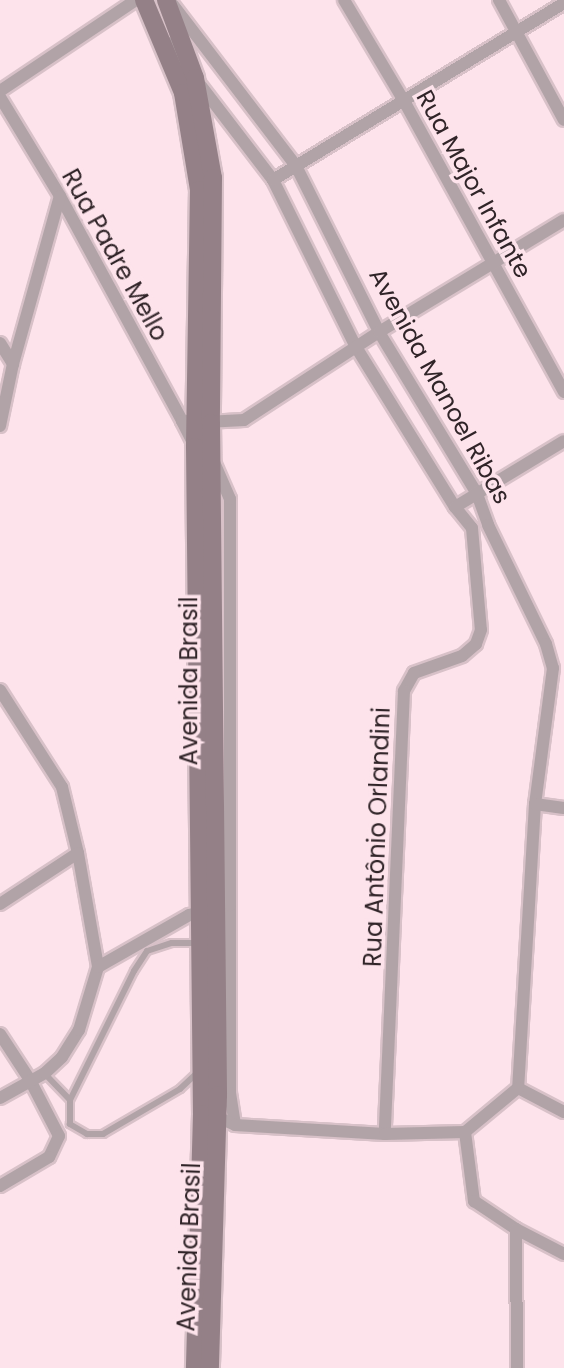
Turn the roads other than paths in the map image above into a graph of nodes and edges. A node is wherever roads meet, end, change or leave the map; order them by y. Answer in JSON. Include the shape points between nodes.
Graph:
{"nodes":[{"id":1,"x":136,"y":0,"type":"edge"},
{"id":2,"x":144,"y":0,"type":"edge"},
{"id":3,"x":167,"y":0,"type":"edge"},
{"id":4,"x":344,"y":0,"type":"edge"},
{"id":5,"x":499,"y":0,"type":"edge"},
{"id":6,"x":564,"y":3,"type":"edge"},
{"id":7,"x":152,"y":19,"type":"junction"},
{"id":8,"x":518,"y":31,"type":"junction"},
{"id":9,"x":195,"y":78,"type":"junction"},
{"id":10,"x":0,"y":91,"type":"edge"},
{"id":11,"x":0,"y":97,"type":"edge"},
{"id":12,"x":404,"y":101,"type":"junction"},
{"id":13,"x":564,"y":120,"type":"edge"},
{"id":14,"x":296,"y":166,"type":"junction"},
{"id":15,"x":273,"y":180,"type":"junction"},
{"id":16,"x":60,"y":196,"type":"junction"},
{"id":17,"x":564,"y":220,"type":"edge"},
{"id":18,"x":496,"y":264,"type":"junction"},
{"id":19,"x":379,"y":332,"type":"junction"},
{"id":20,"x":0,"y":343,"type":"edge"},
{"id":21,"x":356,"y":347,"type":"junction"},
{"id":22,"x":13,"y":364,"type":"junction"},
{"id":23,"x":564,"y":392,"type":"edge"},
{"id":24,"x":197,"y":422,"type":"junction"},
{"id":25,"x":0,"y":426,"type":"edge"},
{"id":26,"x":564,"y":441,"type":"edge"},
{"id":27,"x":195,"y":447,"type":"junction"},
{"id":28,"x":212,"y":459,"type":"junction"},
{"id":29,"x":477,"y":494,"type":"junction"},
{"id":30,"x":455,"y":507,"type":"junction"},
{"id":31,"x":488,"y":525,"type":"junction"},
{"id":32,"x":472,"y":528,"type":"junction"},
{"id":33,"x":558,"y":669,"type":"edge"},
{"id":34,"x":0,"y":690,"type":"edge"},
{"id":35,"x":5,"y":709,"type":"edge"},
{"id":36,"x":535,"y":804,"type":"junction"},
{"id":37,"x":564,"y":808,"type":"edge"},
{"id":38,"x":79,"y":853,"type":"junction"},
{"id":39,"x":206,"y":876,"type":"junction"},
{"id":40,"x":0,"y":904,"type":"edge"},
{"id":41,"x":224,"y":907,"type":"junction"},
{"id":42,"x":199,"y":911,"type":"junction"},
{"id":43,"x":200,"y":943,"type":"junction"},
{"id":44,"x":98,"y":967,"type":"junction"},
{"id":45,"x":0,"y":1034,"type":"edge"},
{"id":46,"x":44,"y":1073,"type":"junction"},
{"id":47,"x":30,"y":1080,"type":"junction"},
{"id":48,"x":518,"y":1088,"type":"junction"},
{"id":49,"x":216,"y":1094,"type":"junction"},
{"id":50,"x":0,"y":1098,"type":"edge"},
{"id":51,"x":70,"y":1100,"type":"junction"},
{"id":52,"x":564,"y":1112,"type":"edge"},
{"id":53,"x":210,"y":1115,"type":"junction"},
{"id":54,"x":235,"y":1125,"type":"junction"},
{"id":55,"x":465,"y":1132,"type":"junction"},
{"id":56,"x":385,"y":1134,"type":"junction"},
{"id":57,"x":0,"y":1186,"type":"edge"},
{"id":58,"x":516,"y":1229,"type":"junction"},
{"id":59,"x":564,"y":1254,"type":"edge"},
{"id":60,"x":195,"y":1368,"type":"edge"},
{"id":61,"x":210,"y":1368,"type":"edge"},
{"id":62,"x":517,"y":1368,"type":"edge"}],
"edges":[{"from":1,"to":10,"type":"street"},
{"from":2,"to":7,"type":"main road","name":"Avenida Manoel Ribas"},
{"from":3,"to":9,"type":"main road","name":"Avenida Brasil"},
{"from":3,"to":14,"type":"street","name":"Avenida Manoel Ribas"},
{"from":4,"to":12,"type":"street","name":"Rua Major Infante"},
{"from":5,"to":8,"type":"street"},
{"from":6,"to":8,"type":"street"},
{"from":7,"to":9,"type":"street","name":"Avenida Manoel Ribas"},
{"from":7,"to":24,"type":"main road","name":"Avenida Brasil","via":[[183,93],[199,190]]},
{"from":8,"to":12,"type":"street"},
{"from":8,"to":13,"type":"street"},
{"from":9,"to":15,"type":"street","name":"Avenida Manoel Ribas"},
{"from":9,"to":24,"type":"main road","name":"Avenida Brasil","via":[[213,178]]},
{"from":11,"to":16,"type":"street","name":"Rua Padre Mello"},
{"from":12,"to":14,"type":"street"},
{"from":12,"to":18,"type":"street","name":"Rua Major Infante"},
{"from":14,"to":15,"type":"street"},
{"from":14,"to":19,"type":"street","name":"Avenida Manoel Ribas"},
{"from":15,"to":21,"type":"street","name":"Avenida Manoel Ribas"},
{"from":16,"to":22,"type":"street"},
{"from":16,"to":24,"type":"street","name":"Rua Padre Mello"},
{"from":17,"to":18,"type":"street"},
{"from":18,"to":19,"type":"street"},
{"from":18,"to":23,"type":"street","name":"Rua Major Infante"},
{"from":19,"to":21,"type":"street"},
{"from":19,"to":29,"type":"street","name":"Avenida Manoel Ribas"},
{"from":20,"to":22,"type":"street"},
{"from":21,"to":24,"type":"street","via":[[244,420]]},
{"from":21,"to":30,"type":"street","name":"Avenida Manoel Ribas"},
{"from":22,"to":25,"type":"street"},
{"from":24,"to":27,"type":"main road","name":"Avenida Brasil"},
{"from":24,"to":28,"type":"main road","name":"Avenida Brasil"},
{"from":26,"to":29,"type":"street"},
{"from":27,"to":28,"type":"street"},
{"from":27,"to":39,"type":"main road","name":"Avenida Brasil"},
{"from":28,"to":39,"type":"main road","name":"Avenida Brasil"},
{"from":28,"to":41,"type":"street","via":[[230,499]]},
{"from":29,"to":30,"type":"street"},
{"from":29,"to":31,"type":"street","name":"Avenida Manoel Ribas"},
{"from":30,"to":32,"type":"street"},
{"from":31,"to":32,"type":"street"},
{"from":31,"to":33,"type":"street","name":"Avenida Manoel Ribas"},
{"from":32,"to":56,"type":"street","name":"Rua Antônio Orlandini","via":[[481,630],[476,644],[462,656],[415,673],[404,691]]},
{"from":33,"to":36,"type":"street","name":"Avenida Manoel Ribas"},
{"from":34,"to":35,"type":"street"},
{"from":35,"to":38,"type":"street","via":[[62,788]]},
{"from":36,"to":37,"type":"street"},
{"from":36,"to":48,"type":"street","name":"Avenida Manoel Ribas"},
{"from":38,"to":40,"type":"street"},
{"from":38,"to":44,"type":"street"},
{"from":39,"to":41,"type":"main road","name":"Avenida Brasil"},
{"from":39,"to":42,"type":"main road","name":"Avenida Brasil"},
{"from":41,"to":42,"type":"street"},
{"from":41,"to":49,"type":"main road","name":"Avenida Brasil"},
{"from":42,"to":43,"type":"main road","name":"Avenida Brasil"},
{"from":42,"to":44,"type":"street"},
{"from":43,"to":49,"type":"main road","name":"Avenida Brasil"},
{"from":43,"to":51,"type":"lane","via":[[172,943],[147,951]]},
{"from":44,"to":46,"type":"street","via":[[79,1030],[62,1057]]},
{"from":45,"to":47,"type":"street"},
{"from":46,"to":47,"type":"street"},
{"from":46,"to":51,"type":"lane"},
{"from":47,"to":50,"type":"street"},
{"from":47,"to":57,"type":"street","via":[[59,1136],[48,1157]]},
{"from":48,"to":52,"type":"street"},
{"from":48,"to":55,"type":"street"},
{"from":49,"to":51,"type":"lane","via":[[198,1072],[180,1089],[103,1134],[70,1124]]},
{"from":49,"to":53,"type":"main road","name":"Avenida Brasil"},
{"from":49,"to":54,"type":"street"},
{"from":53,"to":54,"type":"street"},
{"from":53,"to":60,"type":"main road","name":"Avenida Brasil"},
{"from":53,"to":61,"type":"main road","name":"Avenida Brasil"},
{"from":54,"to":56,"type":"street"},
{"from":55,"to":56,"type":"street"},
{"from":55,"to":58,"type":"street","via":[[474,1201]]},
{"from":58,"to":59,"type":"street"},
{"from":58,"to":62,"type":"street"}]}
